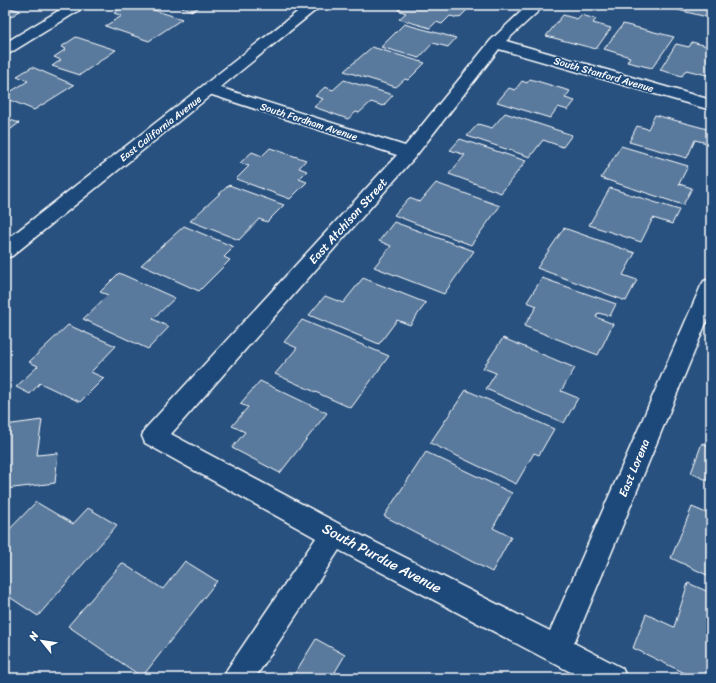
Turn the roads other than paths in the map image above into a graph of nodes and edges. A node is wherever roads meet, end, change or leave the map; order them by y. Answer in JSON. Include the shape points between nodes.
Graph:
{"nodes":[{"id":1,"x":78,"y":5,"type":"edge"},
{"id":2,"x":315,"y":5,"type":"edge"},
{"id":3,"x":538,"y":5,"type":"edge"},
{"id":4,"x":496,"y":43,"type":"junction"},
{"id":5,"x":5,"y":50,"type":"edge"},
{"id":6,"x":209,"y":89,"type":"junction"},
{"id":7,"x":711,"y":105,"type":"edge"},
{"id":8,"x":409,"y":154,"type":"junction"},
{"id":9,"x":5,"y":251,"type":"edge"},
{"id":10,"x":711,"y":286,"type":"edge"},
{"id":11,"x":154,"y":436,"type":"joint"},
{"id":12,"x":334,"y":534,"type":"junction"},
{"id":13,"x":557,"y":650,"type":"junction"},
{"id":14,"x":238,"y":678,"type":"edge"},
{"id":15,"x":612,"y":678,"type":"edge"}],
"edges":[{"from":1,"to":5,"type":"street"},
{"from":2,"to":6,"type":"street","name":"East California Avenue"},
{"from":3,"to":4,"type":"street","name":"East Atchison Street"},
{"from":4,"to":7,"type":"street","name":"South Stanford Avenue"},
{"from":4,"to":8,"type":"street","name":"East Atchison Street"},
{"from":6,"to":8,"type":"street","name":"South Fordham Avenue"},
{"from":6,"to":9,"type":"street","name":"East California Avenue"},
{"from":8,"to":11,"type":"street","name":"East Atchison Street"},
{"from":10,"to":13,"type":"street","name":"East Lorena"},
{"from":11,"to":12,"type":"street","name":"South Purdue Avenue"},
{"from":12,"to":13,"type":"street","name":"South Purdue Avenue"},
{"from":12,"to":14,"type":"street"},
{"from":13,"to":15,"type":"street","name":"South Purdue Avenue"}]}
